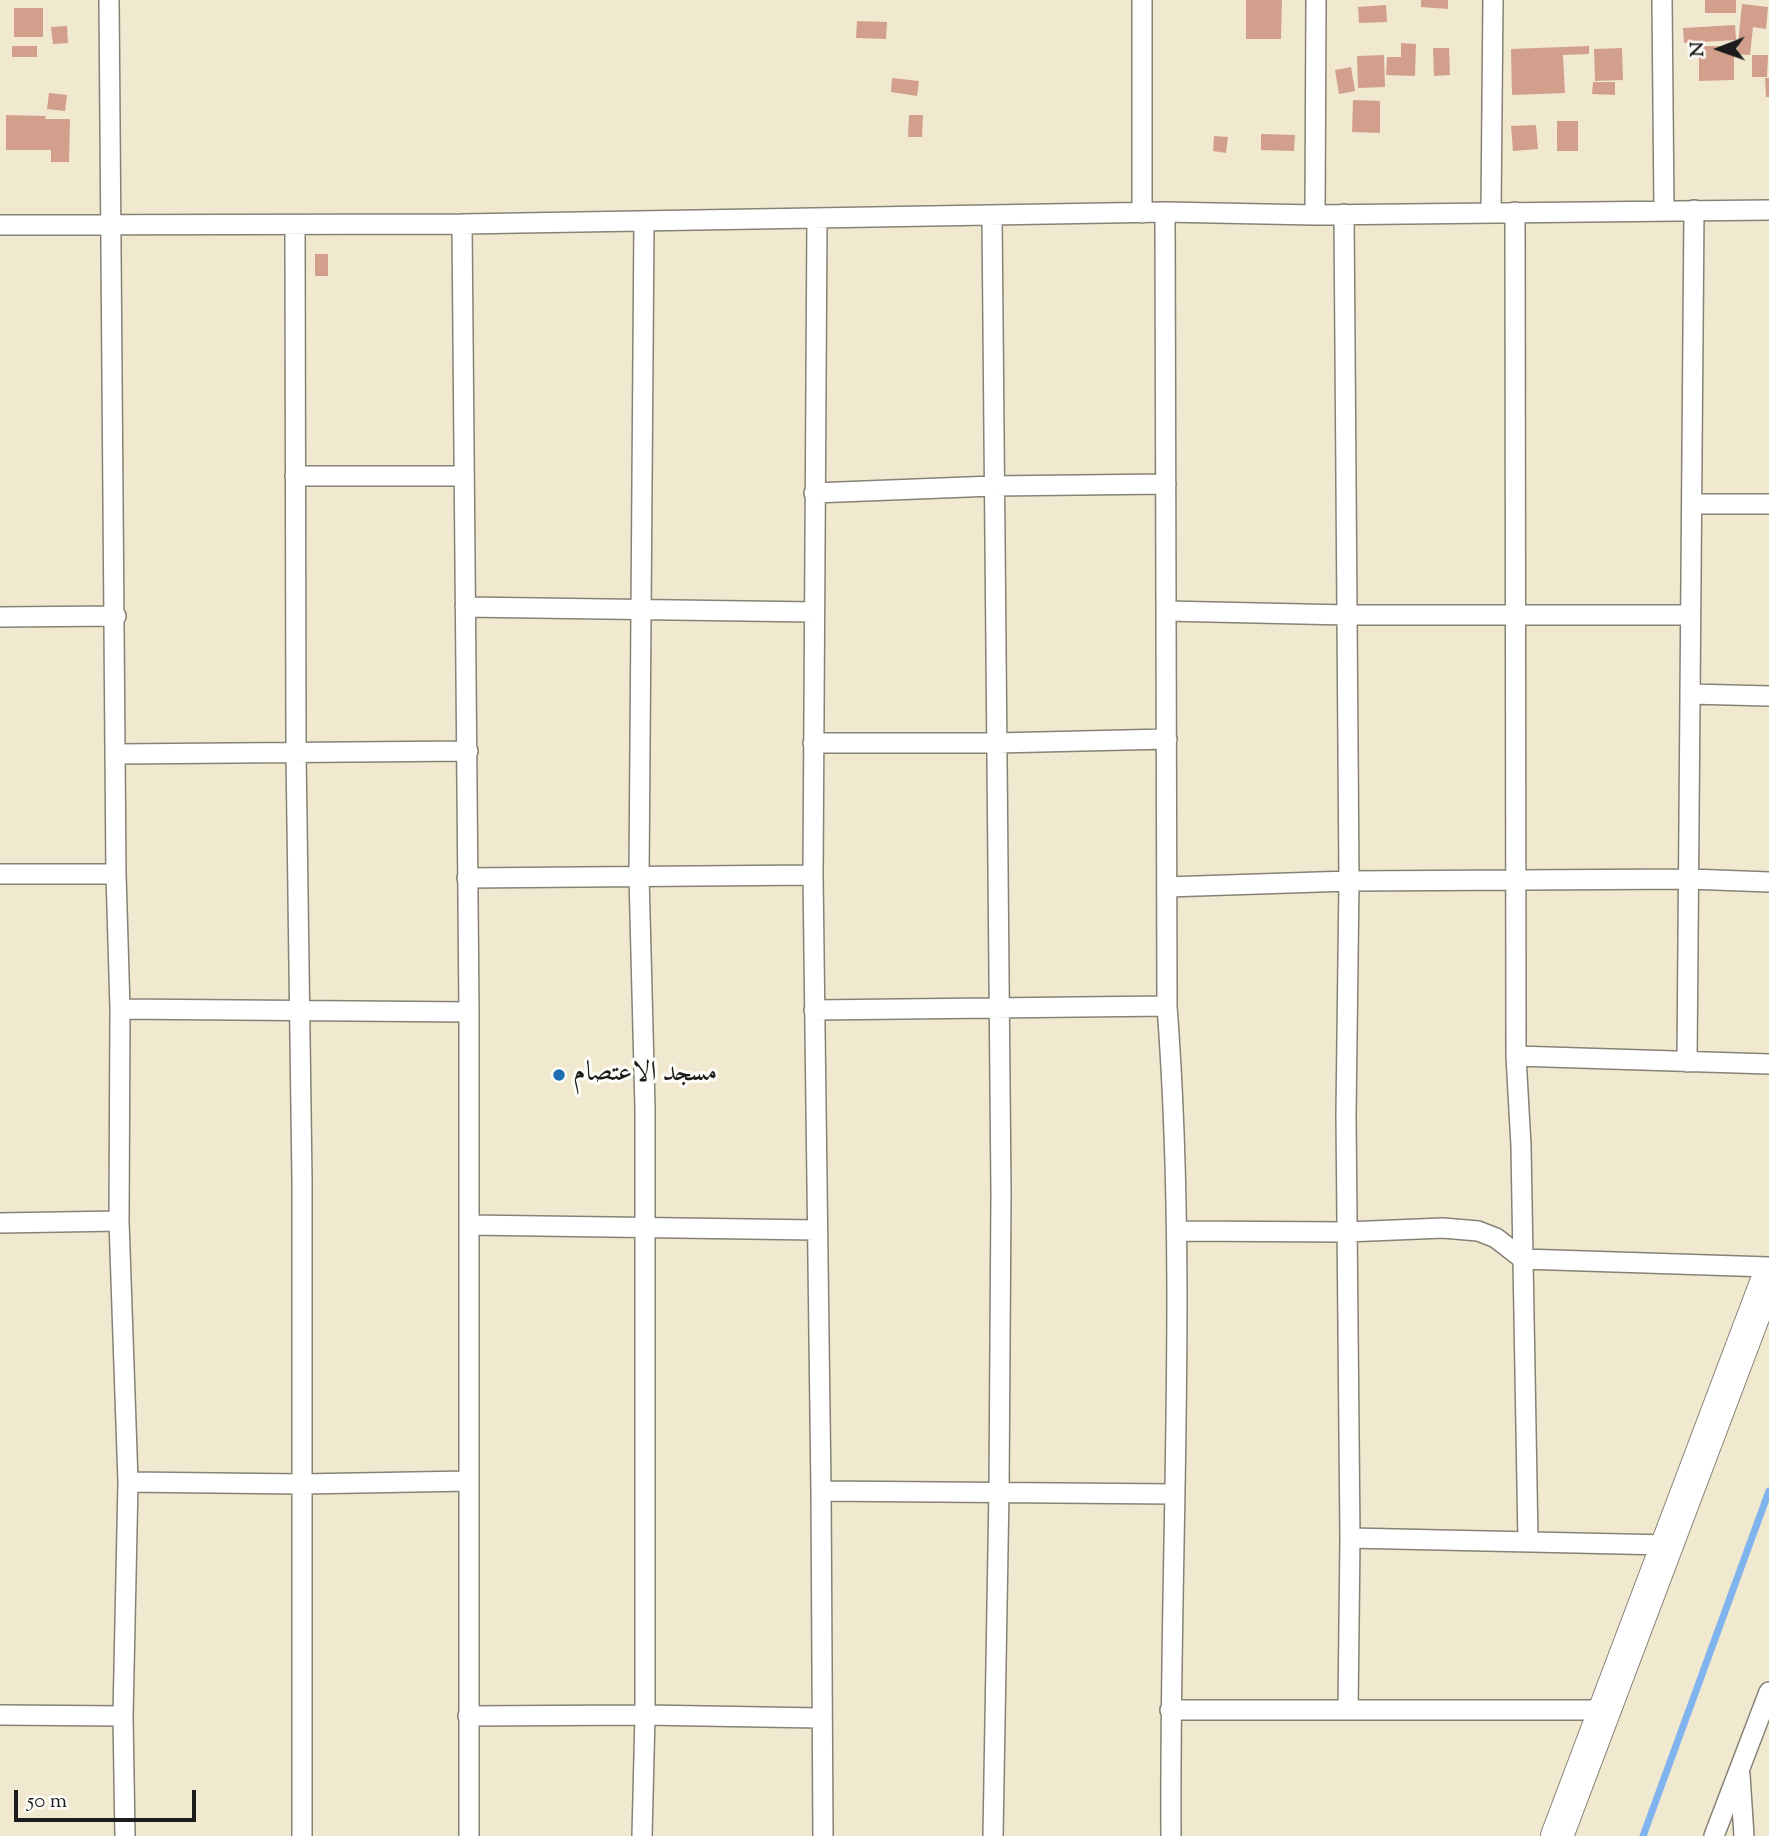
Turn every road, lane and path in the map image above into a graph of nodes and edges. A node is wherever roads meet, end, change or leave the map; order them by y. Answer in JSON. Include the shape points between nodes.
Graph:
{"nodes":[{"id":1,"x":109,"y":0,"type":"edge"},
{"id":2,"x":1142,"y":0,"type":"edge"},
{"id":3,"x":1316,"y":0,"type":"edge"},
{"id":4,"x":1493,"y":0,"type":"edge"},
{"id":5,"x":1662,"y":0,"type":"edge"},
{"id":6,"x":1664,"y":210,"type":"junction"},
{"id":7,"x":1694,"y":210,"type":"junction"},
{"id":8,"x":1769,"y":210,"type":"edge"},
{"id":9,"x":1491,"y":211,"type":"junction"},
{"id":10,"x":1165,"y":212,"type":"junction"},
{"id":11,"x":1515,"y":212,"type":"junction"},
{"id":12,"x":1142,"y":213,"type":"junction"},
{"id":13,"x":1344,"y":214,"type":"junction"},
{"id":14,"x":992,"y":215,"type":"junction"},
{"id":15,"x":1315,"y":215,"type":"junction"},
{"id":16,"x":817,"y":218,"type":"junction"},
{"id":17,"x":645,"y":221,"type":"junction"},
{"id":18,"x":462,"y":224,"type":"junction"},
{"id":19,"x":0,"y":225,"type":"edge"},
{"id":20,"x":111,"y":225,"type":"junction"},
{"id":21,"x":295,"y":225,"type":"junction"},
{"id":22,"x":464,"y":476,"type":"junction"},
{"id":23,"x":295,"y":477,"type":"junction"},
{"id":24,"x":1166,"y":484,"type":"junction"},
{"id":25,"x":993,"y":486,"type":"junction"},
{"id":26,"x":814,"y":493,"type":"junction"},
{"id":27,"x":1692,"y":504,"type":"junction"},
{"id":28,"x":1769,"y":504,"type":"edge"},
{"id":29,"x":465,"y":607,"type":"junction"},
{"id":30,"x":642,"y":609,"type":"junction"},
{"id":31,"x":1166,"y":611,"type":"junction"},
{"id":32,"x":814,"y":612,"type":"junction"},
{"id":33,"x":1515,"y":614,"type":"junction"},
{"id":34,"x":1347,"y":615,"type":"junction"},
{"id":35,"x":1690,"y":615,"type":"junction"},
{"id":36,"x":116,"y":616,"type":"junction"},
{"id":37,"x":0,"y":617,"type":"edge"},
{"id":38,"x":1690,"y":694,"type":"junction"},
{"id":39,"x":1769,"y":696,"type":"edge"},
{"id":40,"x":1167,"y":739,"type":"junction"},
{"id":41,"x":813,"y":743,"type":"junction"},
{"id":42,"x":997,"y":743,"type":"junction"},
{"id":43,"x":468,"y":751,"type":"junction"},
{"id":44,"x":296,"y":752,"type":"junction"},
{"id":45,"x":117,"y":754,"type":"junction"},
{"id":46,"x":0,"y":874,"type":"edge"},
{"id":47,"x":116,"y":874,"type":"junction"},
{"id":48,"x":813,"y":875,"type":"junction"},
{"id":49,"x":639,"y":876,"type":"junction"},
{"id":50,"x":467,"y":878,"type":"junction"},
{"id":51,"x":1690,"y":879,"type":"junction"},
{"id":52,"x":1349,"y":881,"type":"junction"},
{"id":53,"x":1515,"y":881,"type":"junction"},
{"id":54,"x":1769,"y":882,"type":"edge"},
{"id":55,"x":1167,"y":887,"type":"junction"},
{"id":56,"x":1167,"y":1006,"type":"junction"},
{"id":57,"x":999,"y":1008,"type":"junction"},
{"id":58,"x":120,"y":1009,"type":"junction"},
{"id":59,"x":300,"y":1010,"type":"junction"},
{"id":60,"x":814,"y":1010,"type":"junction"},
{"id":61,"x":469,"y":1012,"type":"junction"},
{"id":62,"x":1516,"y":1056,"type":"junction"},
{"id":63,"x":1687,"y":1062,"type":"junction"},
{"id":64,"x":1769,"y":1065,"type":"edge"},
{"id":65,"x":120,"y":1221,"type":"junction"},
{"id":66,"x":0,"y":1223,"type":"edge"},
{"id":67,"x":470,"y":1225,"type":"junction"},
{"id":68,"x":644,"y":1228,"type":"junction"},
{"id":69,"x":817,"y":1230,"type":"junction"},
{"id":70,"x":1178,"y":1231,"type":"junction"},
{"id":71,"x":1346,"y":1232,"type":"junction"},
{"id":72,"x":1523,"y":1259,"type":"junction"},
{"id":73,"x":1769,"y":1267,"type":"edge"},
{"id":74,"x":1769,"y":1275,"type":"edge"},
{"id":75,"x":1758,"y":1335,"type":"edge"},
{"id":76,"x":469,"y":1481,"type":"junction"},
{"id":77,"x":128,"y":1482,"type":"junction"},
{"id":78,"x":302,"y":1484,"type":"junction"},
{"id":79,"x":821,"y":1491,"type":"junction"},
{"id":80,"x":999,"y":1491,"type":"junction"},
{"id":81,"x":1174,"y":1494,"type":"junction"},
{"id":82,"x":1350,"y":1538,"type":"junction"},
{"id":83,"x":1528,"y":1542,"type":"junction"},
{"id":84,"x":1667,"y":1545,"type":"junction"},
{"id":85,"x":1769,"y":1692,"type":"edge"},
{"id":86,"x":1170,"y":1710,"type":"junction"},
{"id":87,"x":1348,"y":1710,"type":"junction"},
{"id":88,"x":1604,"y":1710,"type":"junction"},
{"id":89,"x":0,"y":1715,"type":"edge"},
{"id":90,"x":645,"y":1715,"type":"junction"},
{"id":91,"x":123,"y":1716,"type":"junction"},
{"id":92,"x":468,"y":1716,"type":"junction"},
{"id":93,"x":820,"y":1718,"type":"junction"},
{"id":94,"x":1740,"y":1767,"type":"junction"},
{"id":95,"x":125,"y":1836,"type":"edge"},
{"id":96,"x":302,"y":1836,"type":"edge"},
{"id":97,"x":469,"y":1836,"type":"edge"},
{"id":98,"x":642,"y":1836,"type":"edge"},
{"id":99,"x":822,"y":1836,"type":"edge"},
{"id":100,"x":993,"y":1836,"type":"edge"},
{"id":101,"x":1171,"y":1836,"type":"edge"},
{"id":102,"x":1557,"y":1836,"type":"edge"},
{"id":103,"x":1714,"y":1836,"type":"edge"},
{"id":104,"x":1744,"y":1836,"type":"edge"}],
"edges":[{"from":1,"to":20,"type":"street"},
{"from":2,"to":12,"type":"street"},
{"from":3,"to":15,"type":"street"},
{"from":4,"to":9,"type":"street"},
{"from":5,"to":6,"type":"street"},
{"from":6,"to":7,"type":"street"},
{"from":6,"to":11,"type":"street"},
{"from":7,"to":8,"type":"street"},
{"from":7,"to":27,"type":"street"},
{"from":9,"to":11,"type":"street"},
{"from":9,"to":13,"type":"street"},
{"from":10,"to":12,"type":"street"},
{"from":10,"to":15,"type":"street"},
{"from":10,"to":24,"type":"street"},
{"from":11,"to":33,"type":"street"},
{"from":12,"to":14,"type":"street"},
{"from":13,"to":15,"type":"street"},
{"from":13,"to":34,"type":"street"},
{"from":14,"to":16,"type":"street"},
{"from":14,"to":25,"type":"street"},
{"from":16,"to":17,"type":"street"},
{"from":16,"to":26,"type":"street"},
{"from":17,"to":18,"type":"street"},
{"from":17,"to":30,"type":"street"},
{"from":18,"to":21,"type":"street"},
{"from":18,"to":22,"type":"street"},
{"from":19,"to":20,"type":"street"},
{"from":20,"to":21,"type":"street"},
{"from":20,"to":36,"type":"street"},
{"from":21,"to":23,"type":"street"},
{"from":22,"to":23,"type":"street"},
{"from":22,"to":29,"type":"street"},
{"from":23,"to":44,"type":"street"},
{"from":24,"to":25,"type":"street"},
{"from":24,"to":31,"type":"street"},
{"from":25,"to":26,"type":"street"},
{"from":25,"to":42,"type":"street"},
{"from":26,"to":32,"type":"street"},
{"from":27,"to":28,"type":"street"},
{"from":27,"to":35,"type":"street"},
{"from":29,"to":30,"type":"street"},
{"from":29,"to":43,"type":"street"},
{"from":30,"to":32,"type":"street"},
{"from":30,"to":49,"type":"street"},
{"from":31,"to":34,"type":"street"},
{"from":31,"to":40,"type":"street"},
{"from":32,"to":41,"type":"street"},
{"from":33,"to":34,"type":"street"},
{"from":33,"to":35,"type":"street"},
{"from":33,"to":53,"type":"street"},
{"from":34,"to":52,"type":"street"},
{"from":35,"to":38,"type":"street"},
{"from":36,"to":37,"type":"street"},
{"from":36,"to":45,"type":"street"},
{"from":38,"to":39,"type":"street"},
{"from":38,"to":51,"type":"street"},
{"from":40,"to":42,"type":"street"},
{"from":40,"to":55,"type":"street"},
{"from":41,"to":42,"type":"street"},
{"from":41,"to":48,"type":"street"},
{"from":42,"to":57,"type":"street"},
{"from":43,"to":44,"type":"street"},
{"from":43,"to":50,"type":"street"},
{"from":44,"to":45,"type":"street"},
{"from":44,"to":59,"type":"street"},
{"from":45,"to":47,"type":"street"},
{"from":46,"to":47,"type":"street"},
{"from":47,"to":58,"type":"street"},
{"from":48,"to":49,"type":"street"},
{"from":48,"to":60,"type":"street"},
{"from":49,"to":50,"type":"street"},
{"from":49,"to":68,"type":"street"},
{"from":50,"to":61,"type":"street"},
{"from":51,"to":53,"type":"street"},
{"from":51,"to":54,"type":"street"},
{"from":51,"to":63,"type":"street"},
{"from":52,"to":53,"type":"street"},
{"from":52,"to":55,"type":"street"},
{"from":52,"to":71,"type":"street"},
{"from":53,"to":62,"type":"street"},
{"from":55,"to":56,"type":"street"},
{"from":56,"to":57,"type":"street"},
{"from":56,"to":70,"type":"street"},
{"from":57,"to":60,"type":"street"},
{"from":57,"to":80,"type":"street"},
{"from":58,"to":59,"type":"street"},
{"from":58,"to":65,"type":"street"},
{"from":59,"to":61,"type":"street"},
{"from":59,"to":78,"type":"street"},
{"from":60,"to":69,"type":"street"},
{"from":61,"to":67,"type":"street"},
{"from":62,"to":63,"type":"street"},
{"from":62,"to":72,"type":"street"},
{"from":63,"to":64,"type":"street"},
{"from":65,"to":66,"type":"street"},
{"from":65,"to":77,"type":"street"},
{"from":67,"to":68,"type":"street"},
{"from":67,"to":76,"type":"street"},
{"from":68,"to":69,"type":"street"},
{"from":68,"to":90,"type":"street"},
{"from":69,"to":79,"type":"street"},
{"from":70,"to":71,"type":"street"},
{"from":70,"to":81,"type":"street"},
{"from":71,"to":72,"type":"street","via":[[1478,1231],[1496,1238]]},
{"from":71,"to":82,"type":"street"},
{"from":72,"to":73,"type":"street"},
{"from":72,"to":83,"type":"street"},
{"from":74,"to":75,"type":"main road"},
{"from":75,"to":84,"type":"main road"},
{"from":76,"to":78,"type":"street"},
{"from":76,"to":92,"type":"street"},
{"from":77,"to":78,"type":"street"},
{"from":77,"to":91,"type":"street"},
{"from":78,"to":96,"type":"street"},
{"from":79,"to":80,"type":"street"},
{"from":79,"to":93,"type":"street"},
{"from":80,"to":81,"type":"street"},
{"from":80,"to":100,"type":"street"},
{"from":81,"to":86,"type":"street"},
{"from":82,"to":83,"type":"street"},
{"from":82,"to":87,"type":"street"},
{"from":83,"to":84,"type":"street"},
{"from":84,"to":88,"type":"main road"},
{"from":85,"to":94,"type":"street"},
{"from":86,"to":87,"type":"street"},
{"from":86,"to":101,"type":"street"},
{"from":87,"to":88,"type":"street"},
{"from":88,"to":102,"type":"main road"},
{"from":89,"to":91,"type":"street"},
{"from":90,"to":92,"type":"street"},
{"from":90,"to":93,"type":"street"},
{"from":90,"to":98,"type":"street"},
{"from":91,"to":95,"type":"street"},
{"from":92,"to":97,"type":"street"},
{"from":93,"to":99,"type":"street"},
{"from":94,"to":103,"type":"street"},
{"from":94,"to":104,"type":"street"}]}
